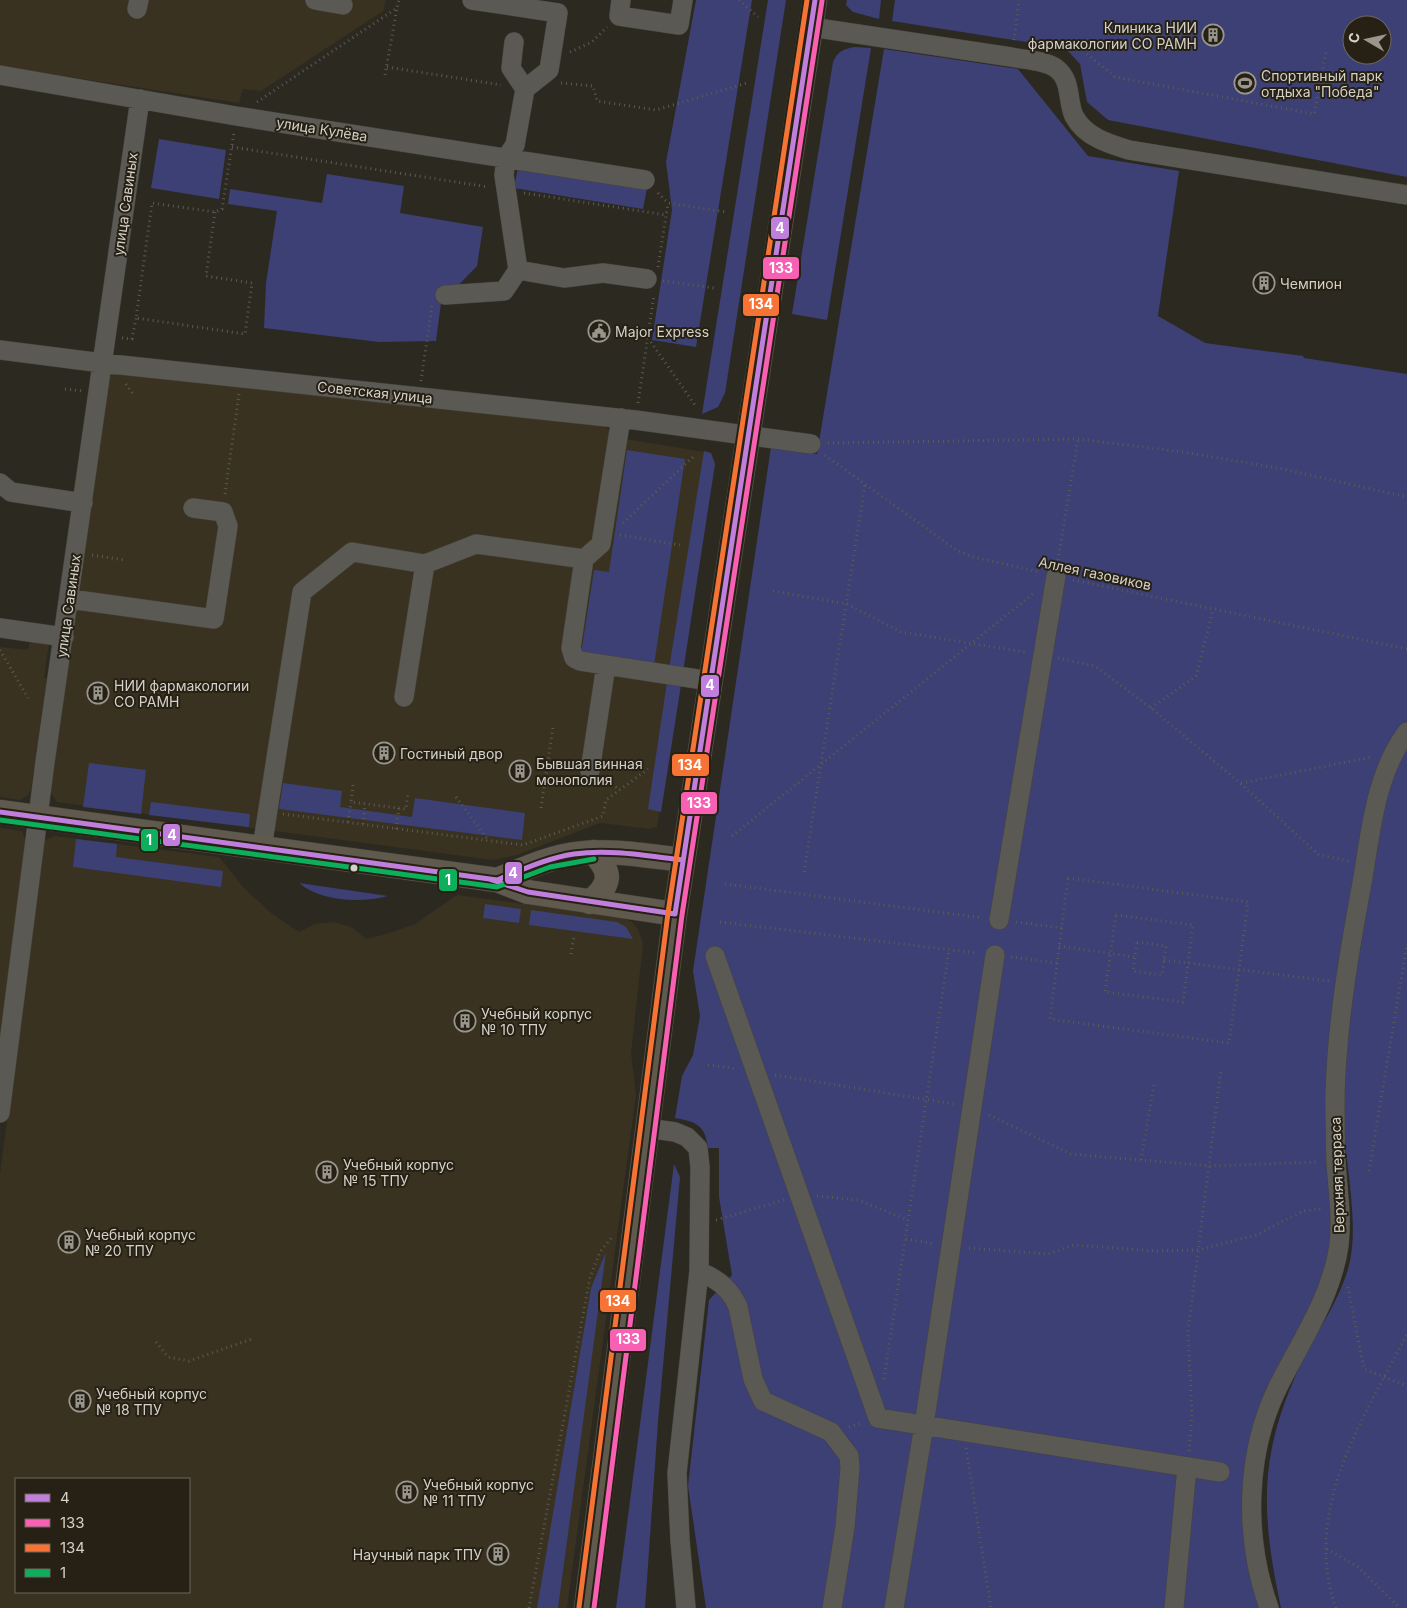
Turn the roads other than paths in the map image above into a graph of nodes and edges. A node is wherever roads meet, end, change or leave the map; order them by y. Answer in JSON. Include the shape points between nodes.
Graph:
{"nodes":[{"id":1,"x":315,"y":0,"type":"edge"},
{"id":2,"x":472,"y":0,"type":"edge"},
{"id":3,"x":683,"y":0,"type":"edge"},
{"id":4,"x":815,"y":0,"type":"edge"},
{"id":5,"x":343,"y":5,"type":"dead end"},
{"id":6,"x":620,"y":8,"type":"edge"},
{"id":7,"x":811,"y":27,"type":"junction"},
{"id":8,"x":514,"y":42,"type":"dead end"},
{"id":9,"x":0,"y":75,"type":"edge"},
{"id":10,"x":525,"y":89,"type":"junction"},
{"id":11,"x":140,"y":99,"type":"junction"},
{"id":12,"x":506,"y":158,"type":"junction"},
{"id":13,"x":645,"y":180,"type":"road end"},
{"id":14,"x":1407,"y":195,"type":"edge"},
{"id":15,"x":518,"y":270,"type":"junction"},
{"id":16,"x":652,"y":280,"type":"road end"},
{"id":17,"x":445,"y":295,"type":"road end"},
{"id":18,"x":0,"y":350,"type":"edge"},
{"id":19,"x":102,"y":363,"type":"junction"},
{"id":20,"x":628,"y":419,"type":"junction"},
{"id":21,"x":749,"y":434,"type":"junction"},
{"id":22,"x":811,"y":444,"type":"road end"},
{"id":23,"x":0,"y":482,"type":"edge"},
{"id":24,"x":83,"y":503,"type":"junction"},
{"id":25,"x":193,"y":508,"type":"dead end"},
{"id":26,"x":584,"y":560,"type":"junction"},
{"id":27,"x":424,"y":564,"type":"junction"},
{"id":28,"x":1056,"y":576,"type":"road end"},
{"id":29,"x":70,"y":599,"type":"junction"},
{"id":30,"x":0,"y":628,"type":"edge"},
{"id":31,"x":64,"y":637,"type":"junction"},
{"id":32,"x":606,"y":665,"type":"junction"},
{"id":33,"x":710,"y":681,"type":"junction"},
{"id":34,"x":404,"y":697,"type":"dead end"},
{"id":35,"x":1407,"y":732,"type":"edge"},
{"id":36,"x":590,"y":771,"type":"dead end"},
{"id":37,"x":0,"y":812,"type":"edge"},
{"id":38,"x":38,"y":817,"type":"junction"},
{"id":39,"x":262,"y":848,"type":"junction"},
{"id":40,"x":593,"y":852,"type":"junction"},
{"id":41,"x":683,"y":860,"type":"junction"},
{"id":42,"x":497,"y":880,"type":"junction"},
{"id":43,"x":590,"y":902,"type":"junction"},
{"id":44,"x":675,"y":914,"type":"junction"},
{"id":45,"x":999,"y":920,"type":"road end"},
{"id":46,"x":995,"y":955,"type":"road end"},
{"id":47,"x":715,"y":956,"type":"dead end"},
{"id":48,"x":0,"y":1113,"type":"edge"},
{"id":49,"x":647,"y":1128,"type":"junction"},
{"id":50,"x":699,"y":1272,"type":"junction"},
{"id":51,"x":924,"y":1425,"type":"junction"},
{"id":52,"x":1187,"y":1466,"type":"junction"},
{"id":53,"x":1220,"y":1472,"type":"dead end"},
{"id":54,"x":586,"y":1608,"type":"edge"},
{"id":55,"x":686,"y":1608,"type":"edge"},
{"id":56,"x":832,"y":1608,"type":"edge"},
{"id":57,"x":894,"y":1608,"type":"edge"},
{"id":58,"x":1174,"y":1608,"type":"edge"},
{"id":59,"x":1269,"y":1608,"type":"edge"}],
"edges":[{"from":1,"to":5,"type":"street"},
{"from":2,"to":10,"type":"street","via":[[558,13],[548,70]]},
{"from":3,"to":6,"type":"street","via":[[679,25]]},
{"from":4,"to":7,"type":"main road"},
{"from":7,"to":14,"type":"street","via":[[1042,63],[1057,69],[1068,85],[1074,116],[1087,132],[1129,150]]},
{"from":7,"to":21,"type":"main road"},
{"from":8,"to":10,"type":"street","via":[[512,68]]},
{"from":9,"to":11,"type":"street","name":"улица Кулёва"},
{"from":10,"to":12,"type":"street","via":[[515,145]]},
{"from":11,"to":12,"type":"street","name":"улица Кулёва"},
{"from":11,"to":19,"type":"street","name":"улица Савиных"},
{"from":12,"to":13,"type":"street","name":"улица Кулёва"},
{"from":12,"to":15,"type":"street","via":[[505,190]]},
{"from":15,"to":16,"type":"street","via":[[564,278],[603,273]]},
{"from":15,"to":17,"type":"street","via":[[504,291]]},
{"from":18,"to":19,"type":"street","name":"Советская улица"},
{"from":19,"to":20,"type":"street","name":"Советская улица"},
{"from":19,"to":24,"type":"street","name":"улица Савиных"},
{"from":20,"to":21,"type":"street","name":"Советская улица"},
{"from":20,"to":26,"type":"street","via":[[607,539]]},
{"from":21,"to":22,"type":"street","name":"Советская улица"},
{"from":21,"to":33,"type":"main road"},
{"from":23,"to":24,"type":"street","via":[[11,492]]},
{"from":24,"to":29,"type":"street","name":"улица Савиных"},
{"from":25,"to":29,"type":"street","via":[[223,512],[228,526],[214,619]]},
{"from":26,"to":27,"type":"street","via":[[476,544]]},
{"from":26,"to":32,"type":"street","via":[[571,652],[577,660]]},
{"from":27,"to":34,"type":"street"},
{"from":27,"to":39,"type":"street","via":[[352,552],[302,592]]},
{"from":28,"to":45,"type":"street"},
{"from":29,"to":31,"type":"street","name":"улица Савиных"},
{"from":30,"to":31,"type":"street"},
{"from":31,"to":38,"type":"street","name":"улица Савиных"},
{"from":32,"to":33,"type":"street"},
{"from":32,"to":36,"type":"street"},
{"from":33,"to":41,"type":"main road"},
{"from":35,"to":59,"type":"street","name":"Верхняя терраса","via":[[1392,754],[1378,795],[1345,983],[1335,1095],[1336,1161],[1341,1206],[1334,1270],[1277,1389],[1261,1434],[1252,1477],[1252,1525],[1259,1580]]},
{"from":37,"to":38,"type":"main road"},
{"from":38,"to":39,"type":"main road"},
{"from":38,"to":48,"type":"street","name":"улица Савиных"},
{"from":39,"to":42,"type":"main road"},
{"from":40,"to":41,"type":"main road"},
{"from":40,"to":42,"type":"main road","via":[[548,860]]},
{"from":40,"to":43,"type":"main road","via":[[604,864],[607,881],[602,892]]},
{"from":41,"to":44,"type":"main road"},
{"from":42,"to":43,"type":"main road","via":[[528,892]]},
{"from":43,"to":44,"type":"main road"},
{"from":44,"to":49,"type":"main road"},
{"from":46,"to":51,"type":"street"},
{"from":47,"to":51,"type":"street","via":[[878,1418]]},
{"from":49,"to":50,"type":"street","via":[[688,1137],[698,1148]]},
{"from":49,"to":54,"type":"main road"},
{"from":50,"to":55,"type":"street","via":[[677,1473]]},
{"from":50,"to":56,"type":"street","via":[[714,1278],[734,1296],[753,1379],[763,1400],[831,1432],[845,1448],[850,1468],[845,1527]]},
{"from":51,"to":52,"type":"street"},
{"from":51,"to":57,"type":"street"},
{"from":52,"to":53,"type":"street"},
{"from":52,"to":58,"type":"street"}]}
